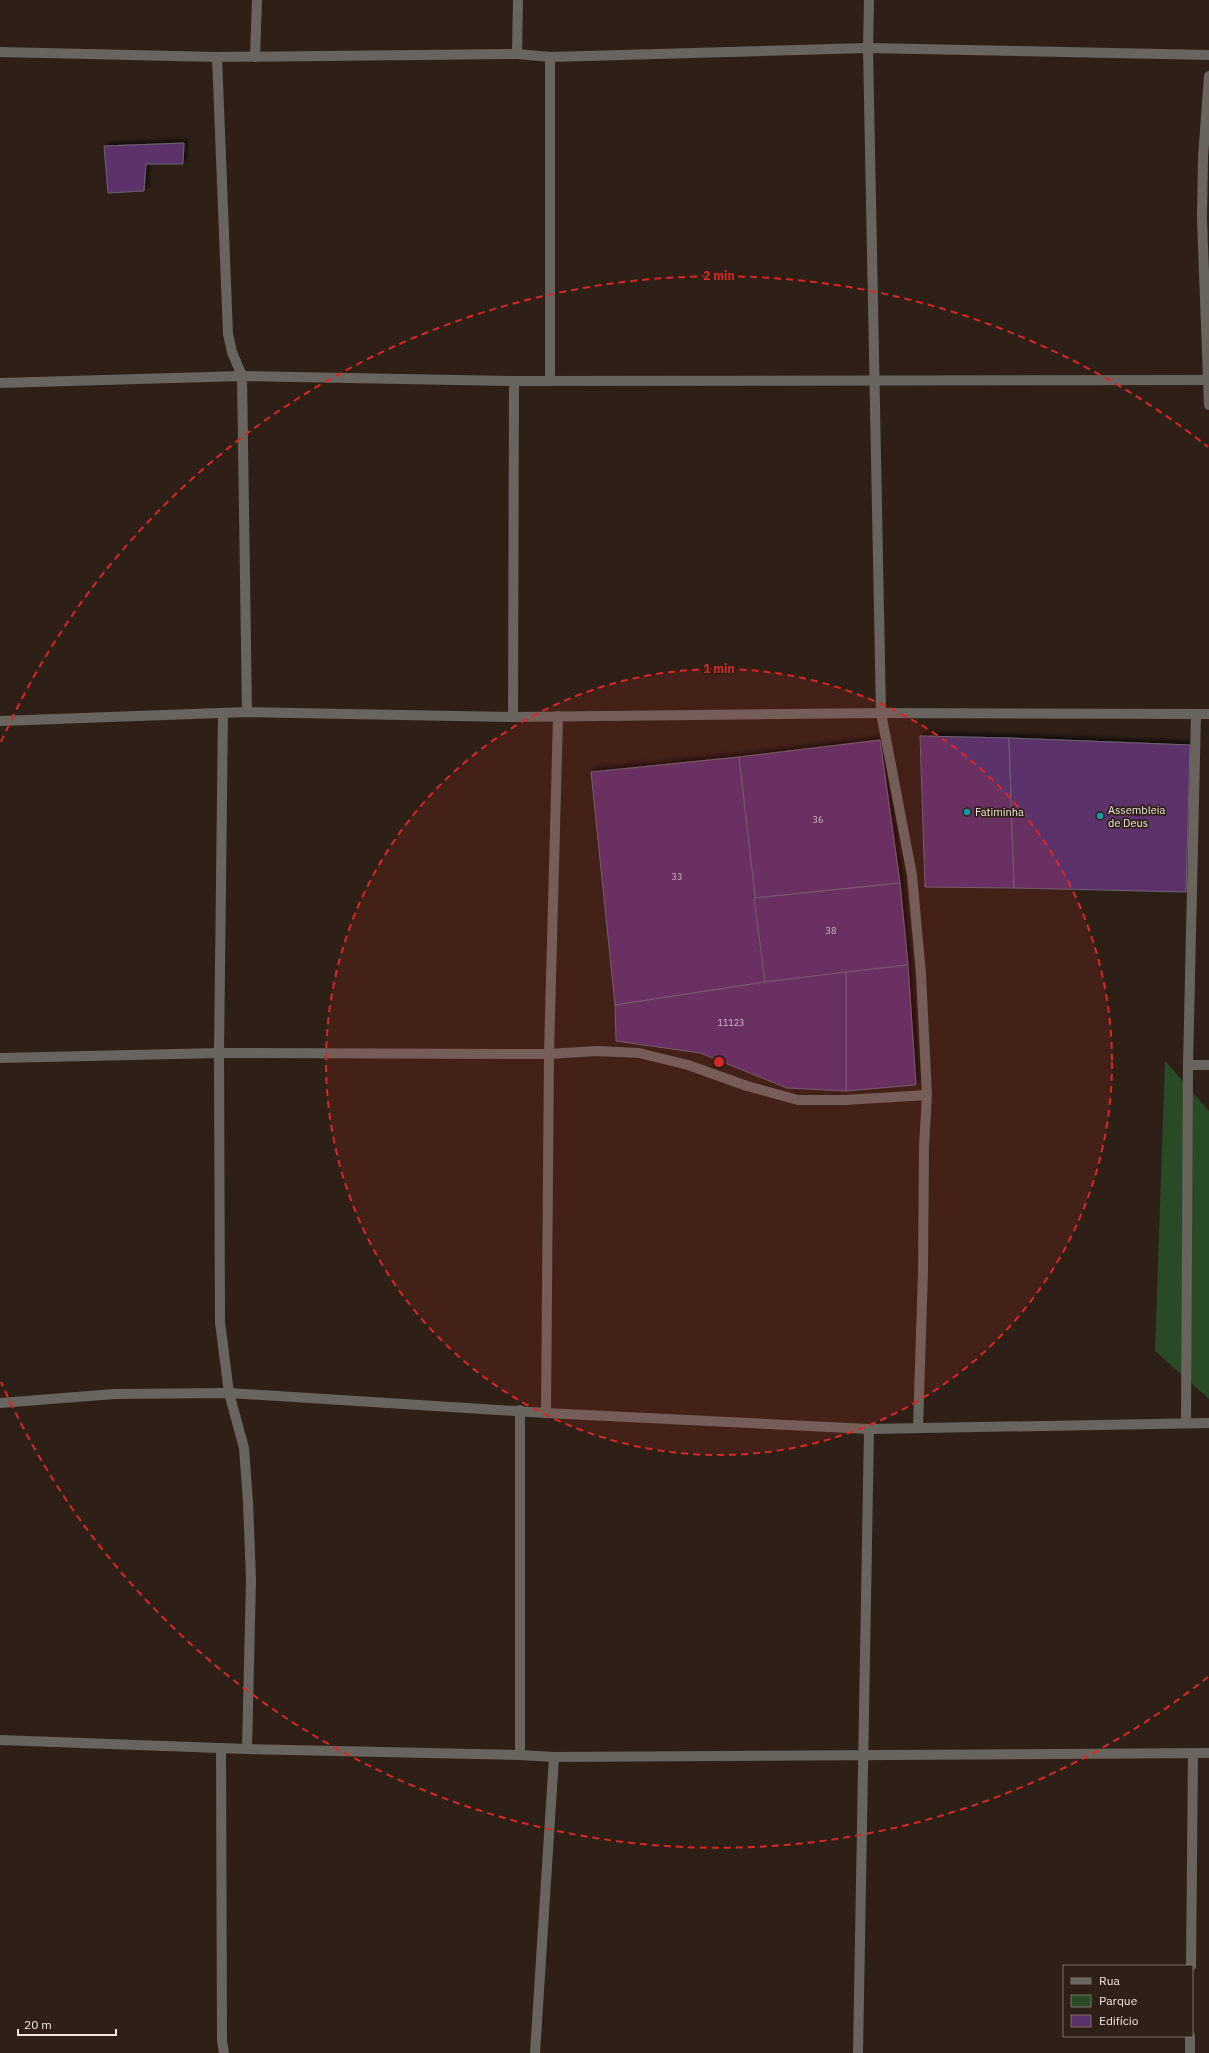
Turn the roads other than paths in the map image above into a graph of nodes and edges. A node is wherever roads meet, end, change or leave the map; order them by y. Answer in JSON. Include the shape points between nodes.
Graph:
{"nodes":[{"id":1,"x":257,"y":0,"type":"edge"},
{"id":2,"x":518,"y":0,"type":"edge"},
{"id":3,"x":869,"y":0,"type":"edge"},
{"id":4,"x":868,"y":48,"type":"junction"},
{"id":5,"x":0,"y":52,"type":"edge"},
{"id":6,"x":517,"y":54,"type":"junction"},
{"id":7,"x":1209,"y":55,"type":"edge"},
{"id":8,"x":255,"y":57,"type":"junction"},
{"id":9,"x":550,"y":57,"type":"junction"},
{"id":10,"x":217,"y":58,"type":"junction"},
{"id":11,"x":1209,"y":76,"type":"edge"},
{"id":12,"x":242,"y":376,"type":"junction"},
{"id":13,"x":550,"y":380,"type":"junction"},
{"id":14,"x":1207,"y":380,"type":"junction"},
{"id":15,"x":514,"y":381,"type":"junction"},
{"id":16,"x":875,"y":381,"type":"junction"},
{"id":17,"x":0,"y":383,"type":"edge"},
{"id":18,"x":1209,"y":405,"type":"edge"},
{"id":19,"x":247,"y":712,"type":"junction"},
{"id":20,"x":223,"y":713,"type":"junction"},
{"id":21,"x":881,"y":713,"type":"junction"},
{"id":22,"x":1196,"y":714,"type":"junction"},
{"id":23,"x":1209,"y":714,"type":"edge"},
{"id":24,"x":558,"y":716,"type":"junction"},
{"id":25,"x":513,"y":717,"type":"junction"},
{"id":26,"x":0,"y":721,"type":"edge"},
{"id":27,"x":219,"y":1053,"type":"junction"},
{"id":28,"x":549,"y":1054,"type":"junction"},
{"id":29,"x":0,"y":1058,"type":"edge"},
{"id":30,"x":1188,"y":1065,"type":"junction"},
{"id":31,"x":1209,"y":1065,"type":"edge"},
{"id":32,"x":927,"y":1094,"type":"junction"},
{"id":33,"x":228,"y":1393,"type":"junction"},
{"id":34,"x":0,"y":1403,"type":"edge"},
{"id":35,"x":520,"y":1410,"type":"junction"},
{"id":36,"x":546,"y":1412,"type":"junction"},
{"id":37,"x":1186,"y":1423,"type":"junction"},
{"id":38,"x":1209,"y":1423,"type":"edge"},
{"id":39,"x":918,"y":1428,"type":"junction"},
{"id":40,"x":870,"y":1429,"type":"junction"},
{"id":41,"x":0,"y":1740,"type":"edge"},
{"id":42,"x":221,"y":1748,"type":"junction"},
{"id":43,"x":247,"y":1749,"type":"junction"},
{"id":44,"x":1193,"y":1753,"type":"junction"},
{"id":45,"x":1209,"y":1753,"type":"edge"},
{"id":46,"x":520,"y":1755,"type":"junction"},
{"id":47,"x":864,"y":1755,"type":"junction"},
{"id":48,"x":554,"y":1757,"type":"junction"},
{"id":49,"x":1191,"y":1965,"type":"edge"},
{"id":50,"x":1190,"y":2037,"type":"edge"},
{"id":51,"x":224,"y":2053,"type":"edge"},
{"id":52,"x":535,"y":2053,"type":"edge"},
{"id":53,"x":858,"y":2053,"type":"edge"},
{"id":54,"x":1190,"y":2053,"type":"edge"}],
"edges":[{"from":1,"to":8,"type":"street"},
{"from":2,"to":6,"type":"street"},
{"from":3,"to":4,"type":"street"},
{"from":4,"to":7,"type":"street"},
{"from":4,"to":9,"type":"street"},
{"from":4,"to":16,"type":"street"},
{"from":5,"to":10,"type":"street"},
{"from":6,"to":8,"type":"street"},
{"from":6,"to":9,"type":"street"},
{"from":8,"to":10,"type":"street"},
{"from":9,"to":13,"type":"street"},
{"from":10,"to":12,"type":"street","via":[[228,334]]},
{"from":11,"to":14,"type":"street","via":[[1202,219]]},
{"from":12,"to":15,"type":"street"},
{"from":12,"to":17,"type":"street"},
{"from":12,"to":19,"type":"street"},
{"from":13,"to":15,"type":"street"},
{"from":13,"to":16,"type":"street"},
{"from":14,"to":16,"type":"street"},
{"from":14,"to":18,"type":"street"},
{"from":15,"to":25,"type":"street"},
{"from":16,"to":21,"type":"street"},
{"from":19,"to":20,"type":"street"},
{"from":19,"to":25,"type":"street"},
{"from":20,"to":26,"type":"street"},
{"from":20,"to":27,"type":"street"},
{"from":21,"to":22,"type":"street"},
{"from":21,"to":24,"type":"street"},
{"from":21,"to":32,"type":"street","via":[[912,875],[921,974]]},
{"from":22,"to":23,"type":"street"},
{"from":22,"to":30,"type":"street"},
{"from":24,"to":25,"type":"street"},
{"from":24,"to":28,"type":"street"},
{"from":27,"to":28,"type":"street"},
{"from":27,"to":29,"type":"street"},
{"from":27,"to":33,"type":"street","via":[[220,1322]]},
{"from":28,"to":32,"type":"street","via":[[597,1051],[639,1053],[688,1065],[747,1086],[798,1100],[845,1100]]},
{"from":28,"to":36,"type":"street"},
{"from":30,"to":31,"type":"street"},
{"from":30,"to":37,"type":"street"},
{"from":32,"to":39,"type":"street"},
{"from":33,"to":34,"type":"street","via":[[114,1394]]},
{"from":33,"to":35,"type":"street"},
{"from":33,"to":43,"type":"street","via":[[244,1448],[248,1502],[251,1579]]},
{"from":35,"to":36,"type":"street"},
{"from":35,"to":46,"type":"street"},
{"from":36,"to":40,"type":"street"},
{"from":37,"to":38,"type":"street"},
{"from":37,"to":39,"type":"street"},
{"from":39,"to":40,"type":"street"},
{"from":40,"to":47,"type":"street"},
{"from":41,"to":42,"type":"street"},
{"from":42,"to":43,"type":"street"},
{"from":42,"to":51,"type":"street"},
{"from":43,"to":46,"type":"street"},
{"from":44,"to":45,"type":"street"},
{"from":44,"to":47,"type":"street"},
{"from":44,"to":49,"type":"street"},
{"from":46,"to":48,"type":"street"},
{"from":47,"to":48,"type":"street"},
{"from":47,"to":53,"type":"street"},
{"from":48,"to":52,"type":"street"},
{"from":50,"to":54,"type":"street"}]}
